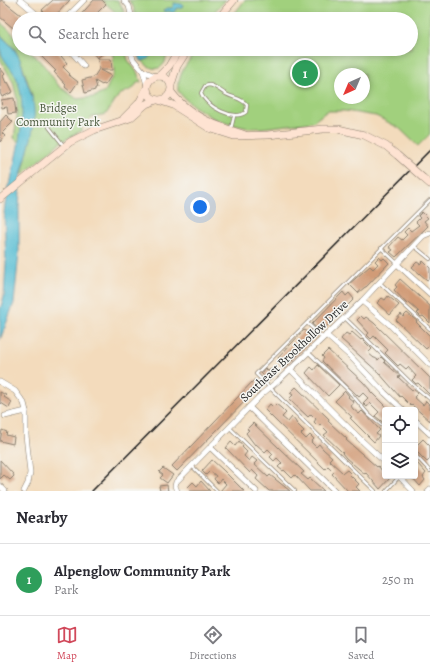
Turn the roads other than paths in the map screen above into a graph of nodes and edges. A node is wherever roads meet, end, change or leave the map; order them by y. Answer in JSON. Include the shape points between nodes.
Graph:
{"nodes":[{"id":1,"x":20,"y":0,"type":"edge"},
{"id":2,"x":84,"y":0,"type":"edge"},
{"id":3,"x":124,"y":0,"type":"edge"},
{"id":4,"x":234,"y":0,"type":"edge"},
{"id":5,"x":34,"y":12,"type":"edge"},
{"id":6,"x":72,"y":12,"type":"edge"},
{"id":7,"x":130,"y":12,"type":"edge"},
{"id":8,"x":223,"y":12,"type":"edge"},
{"id":9,"x":75,"y":56,"type":"edge"},
{"id":10,"x":132,"y":56,"type":"edge"},
{"id":11,"x":175,"y":56,"type":"edge"},
{"id":12,"x":183,"y":56,"type":"edge"},
{"id":13,"x":84,"y":66,"type":"dead end"},
{"id":14,"x":143,"y":72,"type":"junction"},
{"id":15,"x":157,"y":76,"type":"junction"},
{"id":16,"x":147,"y":87,"type":"junction"},
{"id":17,"x":171,"y":88,"type":"junction"},
{"id":18,"x":159,"y":101,"type":"junction"},
{"id":19,"x":234,"y":116,"type":"junction"},
{"id":20,"x":122,"y":120,"type":"junction"},
{"id":21,"x":49,"y":127,"type":"dead end"},
{"id":22,"x":231,"y":130,"type":"junction"},
{"id":23,"x":247,"y":136,"type":"junction"},
{"id":24,"x":64,"y":146,"type":"junction"},
{"id":25,"x":430,"y":184,"type":"edge"},
{"id":26,"x":2,"y":198,"type":"edge"},
{"id":27,"x":430,"y":200,"type":"edge"},
{"id":28,"x":430,"y":234,"type":"edge"},
{"id":29,"x":414,"y":246,"type":"junction"},
{"id":30,"x":381,"y":248,"type":"junction"},
{"id":31,"x":430,"y":259,"type":"edge"},
{"id":32,"x":397,"y":264,"type":"junction"},
{"id":33,"x":380,"y":283,"type":"junction"},
{"id":34,"x":430,"y":294,"type":"edge"},
{"id":35,"x":362,"y":301,"type":"junction"},
{"id":36,"x":344,"y":318,"type":"junction"},
{"id":37,"x":307,"y":323,"type":"junction"},
{"id":38,"x":430,"y":329,"type":"edge"},
{"id":39,"x":325,"y":336,"type":"junction"},
{"id":40,"x":308,"y":352,"type":"junction"},
{"id":41,"x":430,"y":365,"type":"edge"},
{"id":42,"x":291,"y":370,"type":"junction"},
{"id":43,"x":0,"y":382,"type":"edge"},
{"id":44,"x":269,"y":389,"type":"junction"},
{"id":45,"x":430,"y":399,"type":"edge"},
{"id":46,"x":400,"y":407,"type":"edge"},
{"id":47,"x":249,"y":408,"type":"junction"},
{"id":48,"x":26,"y":411,"type":"junction"},
{"id":49,"x":5,"y":416,"type":"dead end"},
{"id":50,"x":418,"y":423,"type":"edge"},
{"id":51,"x":382,"y":426,"type":"edge"},
{"id":52,"x":230,"y":428,"type":"junction"},
{"id":53,"x":430,"y":434,"type":"edge"},
{"id":54,"x":211,"y":448,"type":"junction"},
{"id":55,"x":418,"y":458,"type":"edge"},
{"id":56,"x":382,"y":459,"type":"edge"},
{"id":57,"x":192,"y":466,"type":"junction"},
{"id":58,"x":430,"y":471,"type":"edge"},
{"id":59,"x":396,"y":479,"type":"edge"},
{"id":60,"x":402,"y":479,"type":"edge"},
{"id":61,"x":0,"y":486,"type":"edge"},
{"id":62,"x":176,"y":488,"type":"edge"},
{"id":63,"x":5,"y":491,"type":"edge"},
{"id":64,"x":24,"y":491,"type":"edge"},
{"id":65,"x":217,"y":491,"type":"edge"},
{"id":66,"x":256,"y":491,"type":"edge"},
{"id":67,"x":295,"y":491,"type":"edge"},
{"id":68,"x":335,"y":491,"type":"edge"},
{"id":69,"x":375,"y":491,"type":"edge"},
{"id":70,"x":386,"y":491,"type":"edge"},
{"id":71,"x":413,"y":491,"type":"edge"}],
"edges":[{"from":1,"to":5,"type":"street"},
{"from":2,"to":6,"type":"street"},
{"from":3,"to":7,"type":"street"},
{"from":4,"to":8,"type":"main road"},
{"from":9,"to":13,"type":"street"},
{"from":10,"to":14,"type":"street"},
{"from":11,"to":15,"type":"main road","via":[[169,66]]},
{"from":12,"to":17,"type":"main road","via":[[177,66]]},
{"from":14,"to":15,"type":"street"},
{"from":14,"to":16,"type":"street"},
{"from":15,"to":16,"type":"main road","via":[[148,82]]},
{"from":15,"to":17,"type":"main road","via":[[166,78]]},
{"from":16,"to":18,"type":"main road","via":[[150,97]]},
{"from":16,"to":20,"type":"main road","via":[[139,103]]},
{"from":17,"to":18,"type":"main road","via":[[167,98]]},
{"from":17,"to":22,"type":"main road","via":[[185,106],[211,123]]},
{"from":18,"to":20,"type":"main road","via":[[146,104],[130,118]]},
{"from":18,"to":23,"type":"main road","via":[[173,105],[209,128],[234,136]]},
{"from":19,"to":19,"type":"lane","via":[[205,102],[201,93],[205,86],[209,84],[245,102],[246,112]]},
{"from":19,"to":22,"type":"lane"},
{"from":20,"to":24,"type":"main road","via":[[82,135]]},
{"from":21,"to":24,"type":"lane"},
{"from":22,"to":23,"type":"main road"},
{"from":23,"to":25,"type":"main road","bridge":true,"via":[[323,129],[338,129],[364,135],[386,146]]},
{"from":24,"to":26,"type":"main road"},
{"from":27,"to":30,"type":"lane"},
{"from":28,"to":29,"type":"street","name":"Southeast Brookhollow Drive","via":[[423,236]]},
{"from":29,"to":31,"type":"lane"},
{"from":29,"to":32,"type":"street","name":"Southeast Brookhollow Drive"},
{"from":30,"to":32,"type":"lane"},
{"from":30,"to":37,"type":"lane"},
{"from":32,"to":33,"type":"street","name":"Southeast Brookhollow Drive"},
{"from":32,"to":34,"type":"street"},
{"from":33,"to":35,"type":"street","name":"Southeast Brookhollow Drive"},
{"from":33,"to":38,"type":"lane"},
{"from":35,"to":36,"type":"street","name":"Southeast Brookhollow Drive"},
{"from":35,"to":41,"type":"street"},
{"from":36,"to":39,"type":"street","name":"Southeast Brookhollow Drive"},
{"from":36,"to":45,"type":"lane"},
{"from":37,"to":39,"type":"lane"},
{"from":37,"to":44,"type":"lane","via":[[256,374]]},
{"from":39,"to":40,"type":"street","name":"Southeast Brookhollow Drive"},
{"from":39,"to":46,"type":"street","via":[[350,356]]},
{"from":40,"to":42,"type":"street","name":"Southeast Brookhollow Drive"},
{"from":40,"to":51,"type":"lane"},
{"from":42,"to":44,"type":"street","name":"Southeast Brookhollow Drive"},
{"from":42,"to":56,"type":"street","via":[[349,430]]},
{"from":43,"to":48,"type":"street","via":[[18,394]]},
{"from":44,"to":47,"type":"street","name":"Southeast Brookhollow Drive"},
{"from":44,"to":69,"type":"lane"},
{"from":47,"to":52,"type":"street","name":"Southeast Brookhollow Drive"},
{"from":47,"to":68,"type":"street"},
{"from":48,"to":49,"type":"street"},
{"from":48,"to":64,"type":"street","via":[[30,473]]},
{"from":50,"to":53,"type":"street"},
{"from":52,"to":54,"type":"street","name":"Southeast Brookhollow Drive"},
{"from":52,"to":67,"type":"lane"},
{"from":54,"to":57,"type":"street","name":"Southeast Brookhollow Drive"},
{"from":54,"to":66,"type":"street"},
{"from":55,"to":58,"type":"lane"},
{"from":57,"to":62,"type":"street","name":"Southeast Brookhollow Drive","via":[[176,482]]},
{"from":57,"to":65,"type":"lane"},
{"from":59,"to":70,"type":"lane"},
{"from":60,"to":71,"type":"street"},
{"from":61,"to":63,"type":"street"}]}
